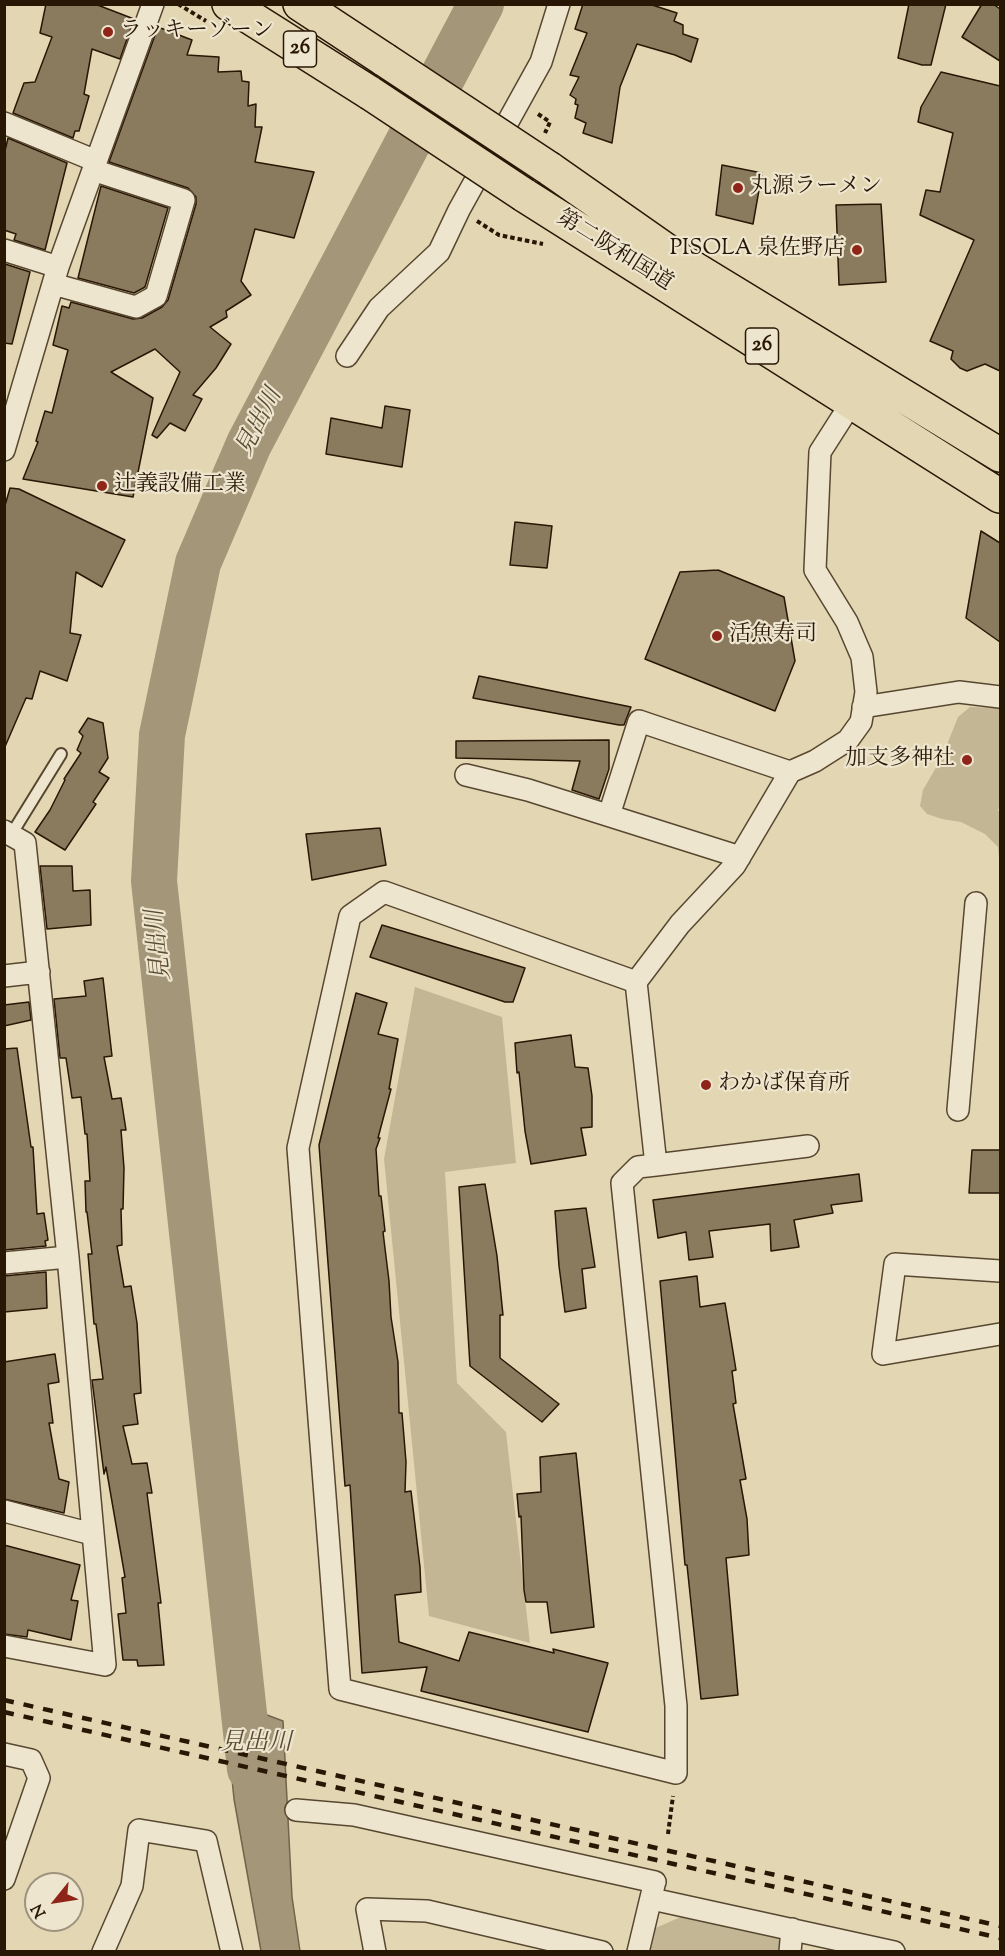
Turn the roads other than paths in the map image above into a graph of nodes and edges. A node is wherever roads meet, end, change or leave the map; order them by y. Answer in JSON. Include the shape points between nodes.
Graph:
{"nodes":[{"id":1,"x":153,"y":4,"type":"edge"},
{"id":2,"x":229,"y":4,"type":"edge"},
{"id":3,"x":300,"y":4,"type":"edge"},
{"id":4,"x":559,"y":4,"type":"edge"},
{"id":5,"x":4,"y":123,"type":"edge"},
{"id":6,"x":94,"y":165,"type":"junction"},
{"id":7,"x":4,"y":250,"type":"edge"},
{"id":8,"x":56,"y":276,"type":"junction"},
{"id":9,"x":347,"y":356,"type":"dead end"},
{"id":10,"x":11,"y":401,"type":"edge"},
{"id":11,"x":852,"y":402,"type":"junction"},
{"id":12,"x":4,"y":450,"type":"edge"},
{"id":13,"x":1000,"y":455,"type":"edge"},
{"id":14,"x":1000,"y":496,"type":"edge"},
{"id":15,"x":1000,"y":697,"type":"edge"},
{"id":16,"x":863,"y":707,"type":"junction"},
{"id":17,"x":61,"y":754,"type":"dead end"},
{"id":18,"x":790,"y":772,"type":"junction"},
{"id":19,"x":466,"y":775,"type":"dead end"},
{"id":20,"x":609,"y":815,"type":"junction"},
{"id":21,"x":8,"y":833,"type":"edge"},
{"id":22,"x":740,"y":857,"type":"junction"},
{"id":23,"x":976,"y":903,"type":"dead end"},
{"id":24,"x":39,"y":972,"type":"junction"},
{"id":25,"x":4,"y":976,"type":"edge"},
{"id":26,"x":636,"y":982,"type":"junction"},
{"id":27,"x":958,"y":1110,"type":"dead end"},
{"id":28,"x":808,"y":1146,"type":"dead end"},
{"id":29,"x":656,"y":1165,"type":"junction"},
{"id":30,"x":68,"y":1257,"type":"junction"},
{"id":31,"x":4,"y":1263,"type":"edge"},
{"id":32,"x":1000,"y":1271,"type":"edge"},
{"id":33,"x":1000,"y":1334,"type":"edge"},
{"id":34,"x":4,"y":1511,"type":"edge"},
{"id":35,"x":92,"y":1533,"type":"junction"},
{"id":36,"x":4,"y":1646,"type":"edge"},
{"id":37,"x":4,"y":1754,"type":"edge"},
{"id":38,"x":296,"y":1810,"type":"dead end"},
{"id":39,"x":4,"y":1879,"type":"edge"},
{"id":40,"x":654,"y":1885,"type":"junction"},
{"id":41,"x":792,"y":1929,"type":"junction"},
{"id":42,"x":103,"y":1952,"type":"edge"},
{"id":43,"x":232,"y":1952,"type":"edge"},
{"id":44,"x":375,"y":1952,"type":"edge"},
{"id":45,"x":602,"y":1952,"type":"edge"},
{"id":46,"x":638,"y":1952,"type":"edge"},
{"id":47,"x":790,"y":1952,"type":"edge"},
{"id":48,"x":894,"y":1952,"type":"edge"}],
"edges":[{"from":1,"to":6,"type":"street"},
{"from":2,"to":11,"type":"highway","name":"第二阪和国道","number":"26","bridge":true},
{"from":3,"to":13,"type":"highway","name":"第二阪和国道","number":"26","bridge":true,"via":[[677,258]]},
{"from":4,"to":9,"type":"street","via":[[541,62],[439,252],[379,309]]},
{"from":5,"to":6,"type":"street"},
{"from":6,"to":8,"type":"street"},
{"from":6,"to":8,"type":"street","via":[[184,200],[156,296],[136,307]]},
{"from":7,"to":8,"type":"street"},
{"from":8,"to":10,"type":"street"},
{"from":10,"to":12,"type":"street"},
{"from":11,"to":14,"type":"highway","name":"第二阪和国道","number":"26"},
{"from":11,"to":16,"type":"street","via":[[820,452],[815,570],[847,622],[862,657],[866,692]]},
{"from":15,"to":16,"type":"street","via":[[959,692]]},
{"from":16,"to":18,"type":"street","via":[[861,722],[848,740]]},
{"from":17,"to":21,"type":"lane"},
{"from":18,"to":20,"type":"street","via":[[639,721]]},
{"from":18,"to":22,"type":"street"},
{"from":19,"to":20,"type":"street"},
{"from":20,"to":22,"type":"street"},
{"from":21,"to":24,"type":"street","via":[[26,843]]},
{"from":22,"to":26,"type":"street","via":[[680,924]]},
{"from":23,"to":27,"type":"street"},
{"from":24,"to":25,"type":"street"},
{"from":24,"to":30,"type":"street"},
{"from":26,"to":29,"type":"street"},
{"from":26,"to":29,"type":"street","via":[[384,892],[350,916],[298,1148],[340,1689],[676,1773],[676,1706],[622,1183],[638,1167]]},
{"from":28,"to":29,"type":"street"},
{"from":30,"to":31,"type":"street"},
{"from":30,"to":35,"type":"street"},
{"from":32,"to":33,"type":"street","via":[[895,1264],[883,1354]]},
{"from":34,"to":35,"type":"street"},
{"from":35,"to":36,"type":"street","via":[[105,1665]]},
{"from":37,"to":39,"type":"street","via":[[31,1760],[39,1778]]},
{"from":38,"to":40,"type":"street","via":[[354,1815]]},
{"from":40,"to":41,"type":"street"},
{"from":40,"to":46,"type":"street"},
{"from":41,"to":47,"type":"street"},
{"from":41,"to":48,"type":"street"},
{"from":42,"to":43,"type":"street","via":[[132,1886],[139,1830],[206,1841]]},
{"from":44,"to":45,"type":"street","via":[[367,1909],[427,1911]]}]}
